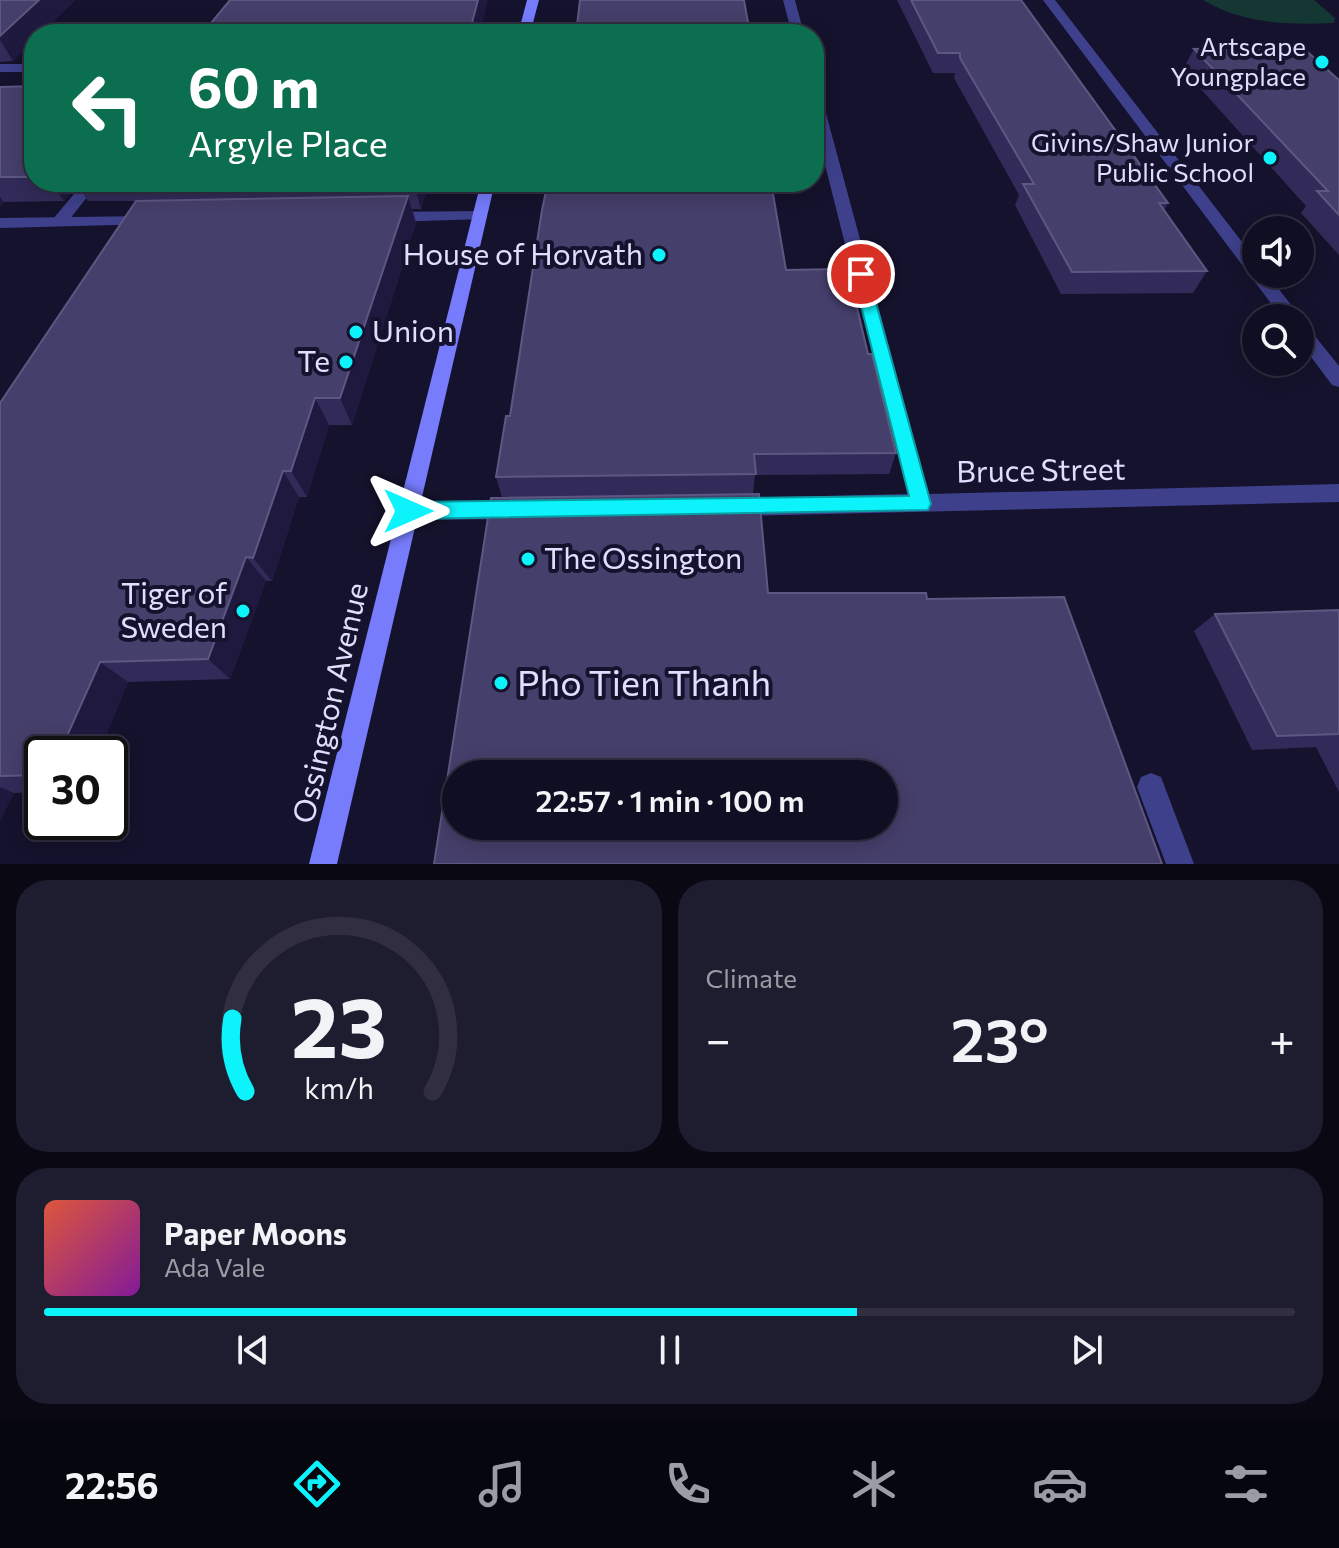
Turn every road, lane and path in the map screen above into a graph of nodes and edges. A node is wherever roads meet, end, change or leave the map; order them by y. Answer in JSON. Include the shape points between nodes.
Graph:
{"nodes":[{"id":1,"x":533,"y":0,"type":"edge"},
{"id":2,"x":789,"y":0,"type":"edge"},
{"id":3,"x":1049,"y":0,"type":"edge"},
{"id":4,"x":527,"y":24,"type":"edge"},
{"id":5,"x":795,"y":24,"type":"edge"},
{"id":6,"x":0,"y":68,"type":"edge"},
{"id":7,"x":24,"y":68,"type":"edge"},
{"id":8,"x":824,"y":133,"type":"edge"},
{"id":9,"x":84,"y":192,"type":"edge"},
{"id":10,"x":485,"y":192,"type":"edge"},
{"id":11,"x":479,"y":216,"type":"junction"},
{"id":12,"x":367,"y":217,"type":"edge"},
{"id":13,"x":170,"y":220,"type":"edge"},
{"id":14,"x":59,"y":222,"type":"junction"},
{"id":15,"x":0,"y":223,"type":"edge"},
{"id":16,"x":1242,"y":253,"type":"edge"},
{"id":17,"x":1269,"y":288,"type":"edge"},
{"id":18,"x":1281,"y":304,"type":"edge"},
{"id":19,"x":1314,"y":347,"type":"edge"},
{"id":20,"x":1339,"y":380,"type":"edge"},
{"id":21,"x":1339,"y":493,"type":"edge"},
{"id":22,"x":921,"y":504,"type":"junction"},
{"id":23,"x":718,"y":507,"type":"edge"},
{"id":24,"x":531,"y":510,"type":"edge"},
{"id":25,"x":408,"y":511,"type":"junction"},
{"id":26,"x":1151,"y":787,"type":"dead end"},
{"id":27,"x":323,"y":864,"type":"edge"},
{"id":28,"x":1180,"y":864,"type":"edge"}],
"edges":[{"from":1,"to":4,"type":"street"},
{"from":2,"to":5,"type":"street"},
{"from":3,"to":16,"type":"street"},
{"from":6,"to":7,"type":"street"},
{"from":8,"to":22,"type":"street"},
{"from":9,"to":14,"type":"street"},
{"from":10,"to":11,"type":"street","name":"Ossington Avenue"},
{"from":11,"to":12,"type":"street"},
{"from":11,"to":25,"type":"street","name":"Ossington Avenue"},
{"from":13,"to":14,"type":"street","via":[[139,227]]},
{"from":14,"to":15,"type":"street"},
{"from":17,"to":18,"type":"street"},
{"from":19,"to":20,"type":"street"},
{"from":21,"to":22,"type":"street","name":"Bruce Street"},
{"from":22,"to":23,"type":"street","name":"Bruce Street"},
{"from":24,"to":25,"type":"street"},
{"from":25,"to":27,"type":"street","name":"Ossington Avenue"},
{"from":26,"to":28,"type":"street"}]}
